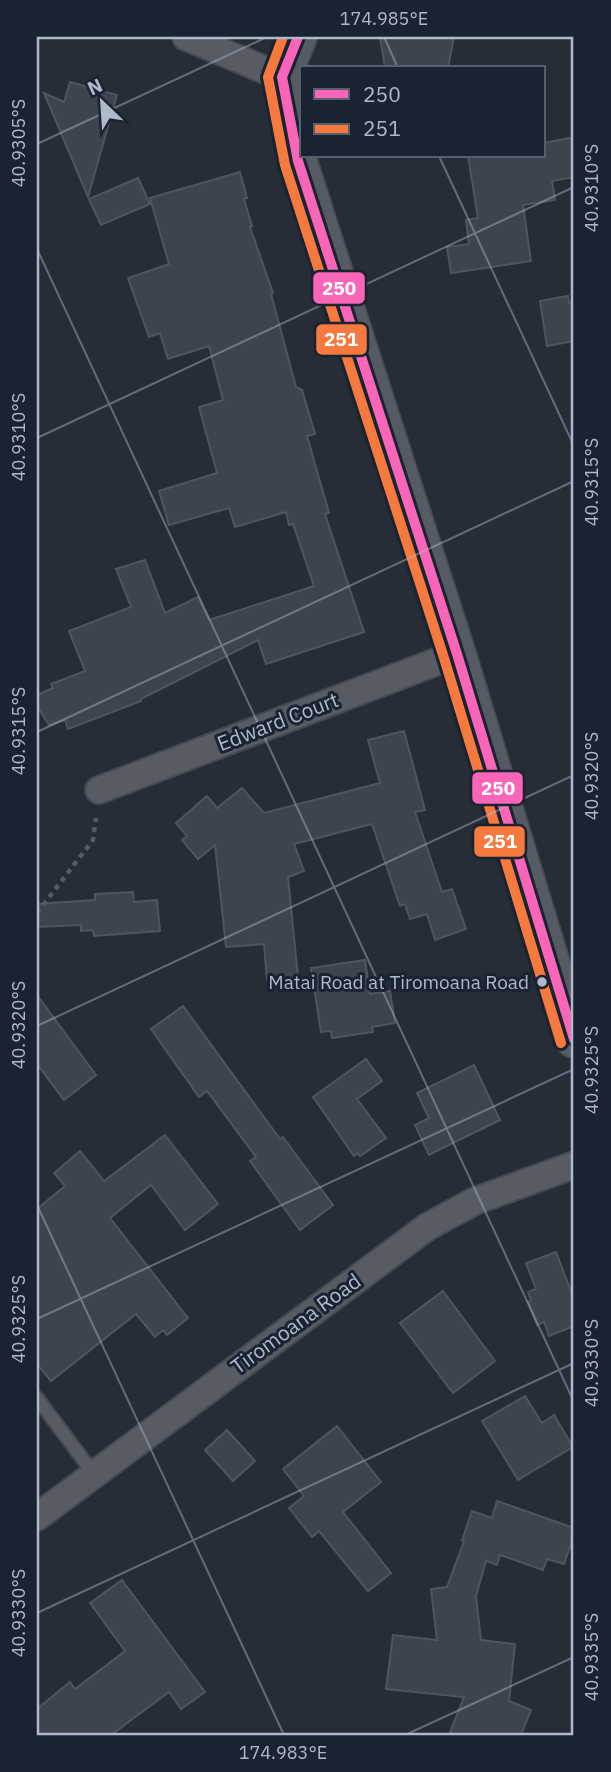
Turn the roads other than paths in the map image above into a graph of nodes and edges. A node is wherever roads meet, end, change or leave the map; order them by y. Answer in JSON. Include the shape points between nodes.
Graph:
{"nodes":[{"id":1,"x":186,"y":37,"type":"edge"},
{"id":2,"x":298,"y":37,"type":"edge"},
{"id":3,"x":282,"y":77,"type":"junction"},
{"id":4,"x":457,"y":654,"type":"junction"},
{"id":5,"x":99,"y":790,"type":"road end"},
{"id":6,"x":574,"y":1039,"type":"edge"},
{"id":7,"x":574,"y":1166,"type":"edge"},
{"id":8,"x":37,"y":1398,"type":"edge"},
{"id":9,"x":94,"y":1474,"type":"junction"},
{"id":10,"x":37,"y":1517,"type":"edge"}],
"edges":[{"from":1,"to":3,"type":"street"},
{"from":2,"to":3,"type":"street"},
{"from":3,"to":4,"type":"street","via":[[298,161]]},
{"from":4,"to":5,"type":"street","name":"Edward Court"},
{"from":4,"to":6,"type":"street"},
{"from":7,"to":9,"type":"street","name":"Tiromoana Road","via":[[475,1201],[427,1227]]},
{"from":8,"to":9,"type":"lane"},
{"from":9,"to":10,"type":"street","name":"Tiromoana Road"}]}
